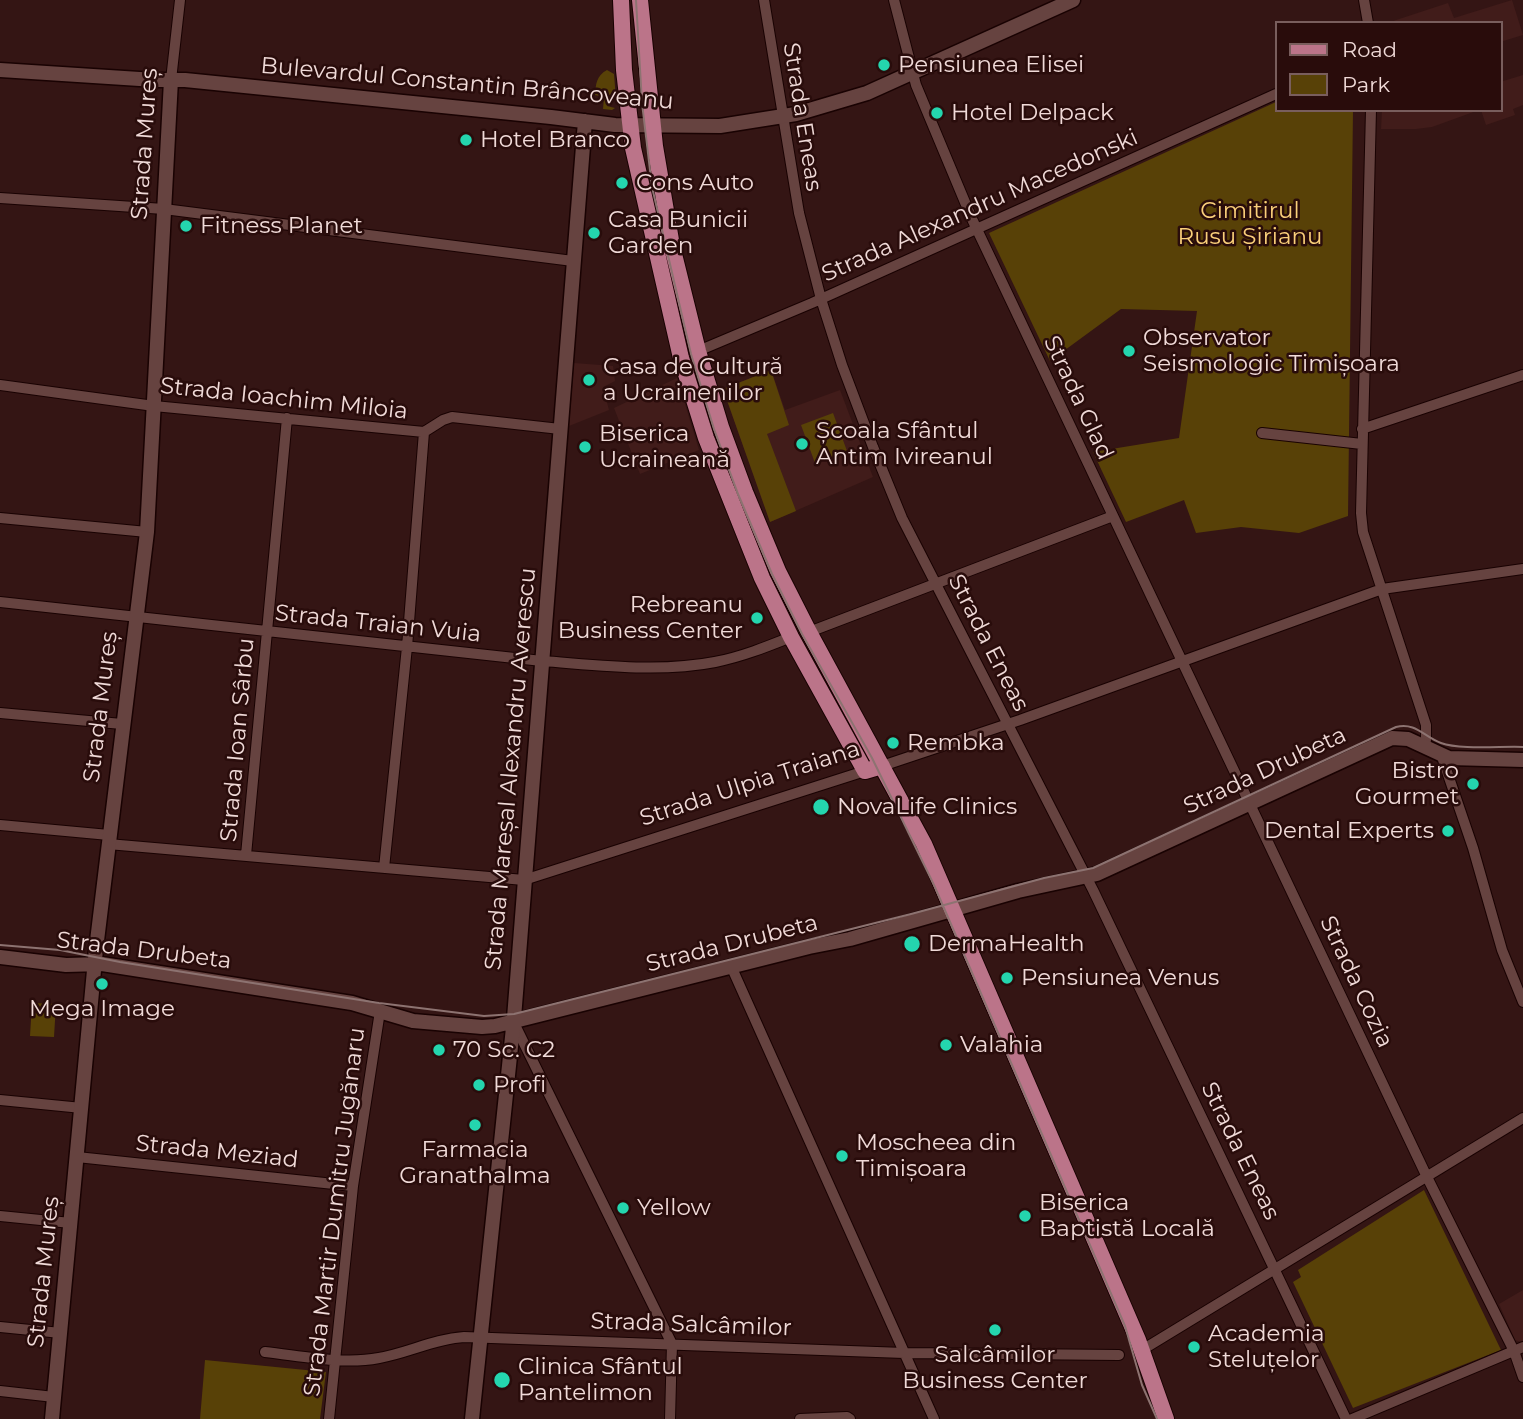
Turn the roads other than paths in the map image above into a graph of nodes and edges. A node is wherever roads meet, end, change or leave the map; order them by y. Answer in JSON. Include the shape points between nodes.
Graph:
{"nodes":[{"id":1,"x":180,"y":0,"type":"edge"},
{"id":2,"x":621,"y":0,"type":"edge"},
{"id":3,"x":640,"y":0,"type":"edge"},
{"id":4,"x":764,"y":0,"type":"edge"},
{"id":5,"x":894,"y":0,"type":"edge"},
{"id":6,"x":1073,"y":0,"type":"edge"},
{"id":7,"x":1364,"y":0,"type":"edge"},
{"id":8,"x":1048,"y":5,"type":"edge"},
{"id":9,"x":1368,"y":21,"type":"edge"},
{"id":10,"x":0,"y":70,"type":"edge"},
{"id":11,"x":912,"y":74,"type":"junction"},
{"id":12,"x":171,"y":80,"type":"junction"},
{"id":13,"x":1274,"y":95,"type":"edge"},
{"id":14,"x":1371,"y":112,"type":"edge"},
{"id":15,"x":782,"y":117,"type":"junction"},
{"id":16,"x":585,"y":121,"type":"junction"},
{"id":17,"x":629,"y":126,"type":"junction"},
{"id":18,"x":652,"y":127,"type":"junction"},
{"id":19,"x":0,"y":198,"type":"edge"},
{"id":20,"x":164,"y":209,"type":"junction"},
{"id":21,"x":976,"y":228,"type":"junction"},
{"id":22,"x":573,"y":261,"type":"junction"},
{"id":23,"x":821,"y":299,"type":"junction"},
{"id":24,"x":698,"y":351,"type":"junction"},
{"id":25,"x":1523,"y":375,"type":"edge"},
{"id":26,"x":0,"y":385,"type":"edge"},
{"id":27,"x":154,"y":406,"type":"junction"},
{"id":28,"x":287,"y":418,"type":"junction"},
{"id":29,"x":560,"y":429,"type":"junction"},
{"id":30,"x":1362,"y":429,"type":"junction"},
{"id":31,"x":424,"y":432,"type":"junction"},
{"id":32,"x":1262,"y":433,"type":"dead end"},
{"id":33,"x":1362,"y":444,"type":"junction"},
{"id":34,"x":1113,"y":516,"type":"junction"},
{"id":35,"x":0,"y":518,"type":"edge"},
{"id":36,"x":147,"y":532,"type":"junction"},
{"id":37,"x":1523,"y":569,"type":"edge"},
{"id":38,"x":937,"y":585,"type":"junction"},
{"id":39,"x":1382,"y":589,"type":"junction"},
{"id":40,"x":0,"y":602,"type":"edge"},
{"id":41,"x":135,"y":616,"type":"junction"},
{"id":42,"x":267,"y":631,"type":"junction"},
{"id":43,"x":809,"y":632,"type":"junction"},
{"id":44,"x":791,"y":637,"type":"junction"},
{"id":45,"x":407,"y":647,"type":"junction"},
{"id":46,"x":542,"y":662,"type":"junction"},
{"id":47,"x":1182,"y":662,"type":"junction"},
{"id":48,"x":0,"y":713,"type":"edge"},
{"id":49,"x":122,"y":724,"type":"junction"},
{"id":50,"x":1008,"y":724,"type":"junction"},
{"id":51,"x":1422,"y":746,"type":"junction"},
{"id":52,"x":1442,"y":757,"type":"junction"},
{"id":53,"x":1523,"y":760,"type":"edge"},
{"id":54,"x":882,"y":766,"type":"junction"},
{"id":55,"x":864,"y":771,"type":"junction"},
{"id":56,"x":1249,"y":803,"type":"junction"},
{"id":57,"x":0,"y":824,"type":"edge"},
{"id":58,"x":109,"y":839,"type":"junction"},
{"id":59,"x":246,"y":855,"type":"junction"},
{"id":60,"x":384,"y":868,"type":"junction"},
{"id":61,"x":1086,"y":877,"type":"junction"},
{"id":62,"x":524,"y":880,"type":"junction"},
{"id":63,"x":953,"y":911,"type":"junction"},
{"id":64,"x":0,"y":957,"type":"edge"},
{"id":65,"x":95,"y":964,"type":"junction"},
{"id":66,"x":731,"y":966,"type":"junction"},
{"id":67,"x":1523,"y":1002,"type":"edge"},
{"id":68,"x":380,"y":1011,"type":"junction"},
{"id":69,"x":514,"y":1023,"type":"junction"},
{"id":70,"x":0,"y":1100,"type":"edge"},
{"id":71,"x":82,"y":1108,"type":"junction"},
{"id":72,"x":1523,"y":1118,"type":"edge"},
{"id":73,"x":78,"y":1157,"type":"junction"},
{"id":74,"x":1427,"y":1177,"type":"junction"},
{"id":75,"x":353,"y":1185,"type":"junction"},
{"id":76,"x":0,"y":1216,"type":"edge"},
{"id":77,"x":71,"y":1223,"type":"junction"},
{"id":78,"x":1275,"y":1269,"type":"junction"},
{"id":79,"x":0,"y":1327,"type":"edge"},
{"id":80,"x":61,"y":1333,"type":"junction"},
{"id":81,"x":479,"y":1337,"type":"junction"},
{"id":82,"x":672,"y":1344,"type":"junction"},
{"id":83,"x":1518,"y":1349,"type":"edge"},
{"id":84,"x":1142,"y":1350,"type":"junction"},
{"id":85,"x":265,"y":1352,"type":"dead end"},
{"id":86,"x":904,"y":1353,"type":"junction"},
{"id":87,"x":1119,"y":1355,"type":"dead end"},
{"id":88,"x":335,"y":1359,"type":"junction"},
{"id":89,"x":1523,"y":1377,"type":"edge"},
{"id":90,"x":0,"y":1391,"type":"edge"},
{"id":91,"x":54,"y":1397,"type":"junction"},
{"id":92,"x":52,"y":1419,"type":"edge"},
{"id":93,"x":329,"y":1419,"type":"edge"},
{"id":94,"x":472,"y":1419,"type":"edge"},
{"id":95,"x":670,"y":1419,"type":"edge"},
{"id":96,"x":800,"y":1419,"type":"edge"},
{"id":97,"x":850,"y":1419,"type":"edge"},
{"id":98,"x":934,"y":1419,"type":"edge"},
{"id":99,"x":1166,"y":1419,"type":"edge"},
{"id":100,"x":1346,"y":1419,"type":"edge"},
{"id":101,"x":1352,"y":1419,"type":"edge"}],
"edges":[{"from":1,"to":12,"type":"street","name":"Strada Mureș"},
{"from":2,"to":17,"type":"main road"},
{"from":3,"to":18,"type":"main road"},
{"from":4,"to":15,"type":"street","name":"Strada Eneas"},
{"from":5,"to":11,"type":"street","name":"Strada Glad"},
{"from":6,"to":8,"type":"street","name":"Bulevardul Constantin Brâncoveanu"},
{"from":7,"to":9,"type":"street"},
{"from":8,"to":11,"type":"street","name":"Bulevardul Constantin Brâncoveanu"},
{"from":10,"to":12,"type":"street","name":"Bulevardul Constantin Brâncoveanu"},
{"from":11,"to":15,"type":"street","name":"Bulevardul Constantin Brâncoveanu","via":[[849,99]]},
{"from":11,"to":21,"type":"street","name":"Strada Glad"},
{"from":12,"to":16,"type":"street","name":"Bulevardul Constantin Brâncoveanu"},
{"from":12,"to":20,"type":"street","name":"Strada Mureș"},
{"from":13,"to":21,"type":"street","name":"Strada Alexandru Macedonski"},
{"from":14,"to":30,"type":"street"},
{"from":15,"to":18,"type":"street","name":"Bulevardul Constantin Brâncoveanu","via":[[720,126]]},
{"from":15,"to":23,"type":"street","name":"Strada Eneas"},
{"from":16,"to":17,"type":"street","name":"Bulevardul Constantin Brâncoveanu"},
{"from":16,"to":22,"type":"street","name":"Strada Mareșal Alexandru Averescu"},
{"from":17,"to":18,"type":"street","name":"Bulevardul Constantin Brâncoveanu"},
{"from":17,"to":44,"type":"main road","via":[[681,358],[706,438]]},
{"from":18,"to":24,"type":"main road","via":[[672,246]]},
{"from":19,"to":20,"type":"street"},
{"from":20,"to":22,"type":"street"},
{"from":20,"to":27,"type":"street","name":"Strada Mureș"},
{"from":21,"to":23,"type":"street","name":"Strada Alexandru Macedonski"},
{"from":21,"to":34,"type":"street","name":"Strada Glad"},
{"from":22,"to":29,"type":"street","name":"Strada Mareșal Alexandru Averescu"},
{"from":23,"to":24,"type":"street","name":"Strada Alexandru Macedonski"},
{"from":23,"to":38,"type":"street","name":"Strada Eneas","via":[[873,447]]},
{"from":24,"to":43,"type":"main road","via":[[745,492]]},
{"from":25,"to":30,"type":"street"},
{"from":26,"to":27,"type":"street","name":"Strada Ioachim Miloia"},
{"from":27,"to":28,"type":"street","name":"Strada Ioachim Miloia"},
{"from":27,"to":36,"type":"street","name":"Strada Mureș"},
{"from":28,"to":31,"type":"street","name":"Strada Ioachim Miloia"},
{"from":28,"to":42,"type":"street","name":"Strada Ioan Sârbu"},
{"from":29,"to":31,"type":"street","name":"Strada Ioachim Miloia","via":[[452,417]]},
{"from":29,"to":46,"type":"street","name":"Strada Mareșal Alexandru Averescu"},
{"from":30,"to":33,"type":"street"},
{"from":31,"to":45,"type":"street"},
{"from":32,"to":33,"type":"street"},
{"from":33,"to":39,"type":"street","via":[[1362,523]]},
{"from":34,"to":38,"type":"street"},
{"from":34,"to":47,"type":"street","name":"Strada Glad"},
{"from":35,"to":36,"type":"street"},
{"from":36,"to":41,"type":"street","name":"Strada Mureș"},
{"from":37,"to":39,"type":"street","name":"Strada Ulpia Traiana"},
{"from":38,"to":43,"type":"street"},
{"from":38,"to":50,"type":"street","name":"Strada Eneas"},
{"from":39,"to":47,"type":"street","name":"Strada Ulpia Traiana"},
{"from":39,"to":51,"type":"street","via":[[1426,725]]},
{"from":40,"to":41,"type":"street","name":"Strada Traian Vuia"},
{"from":41,"to":42,"type":"street","name":"Strada Traian Vuia"},
{"from":41,"to":49,"type":"street","name":"Strada Mureș"},
{"from":42,"to":45,"type":"street","name":"Strada Traian Vuia"},
{"from":42,"to":59,"type":"street","name":"Strada Ioan Sârbu"},
{"from":43,"to":54,"type":"main road"},
{"from":44,"to":46,"type":"street","name":"Strada Traian Vuia","via":[[714,663],[654,667]]},
{"from":44,"to":55,"type":"main road"},
{"from":45,"to":46,"type":"street","name":"Strada Traian Vuia"},
{"from":45,"to":60,"type":"street"},
{"from":46,"to":62,"type":"street","name":"Strada Mareșal Alexandru Averescu"},
{"from":47,"to":50,"type":"street","name":"Strada Ulpia Traiana"},
{"from":47,"to":56,"type":"street","name":"Strada Glad"},
{"from":48,"to":49,"type":"street"},
{"from":49,"to":58,"type":"street","name":"Strada Mureș"},
{"from":50,"to":54,"type":"street","name":"Strada Ulpia Traiana"},
{"from":50,"to":61,"type":"street","name":"Strada Eneas"},
{"from":51,"to":52,"type":"street","name":"Strada Drubeta"},
{"from":51,"to":56,"type":"street","name":"Strada Drubeta","via":[[1400,738],[1382,741]]},
{"from":52,"to":53,"type":"street"},
{"from":52,"to":67,"type":"street","via":[[1474,848],[1502,950]]},
{"from":54,"to":55,"type":"main road","name":"Strada Ulpia Traiana"},
{"from":54,"to":63,"type":"main road"},
{"from":55,"to":62,"type":"street","name":"Strada Ulpia Traiana"},
{"from":56,"to":61,"type":"street","name":"Strada Drubeta"},
{"from":56,"to":74,"type":"street","name":"Strada Cozia"},
{"from":57,"to":58,"type":"street","name":"Strada Ulpia Traiana"},
{"from":58,"to":59,"type":"street","name":"Strada Ulpia Traiana"},
{"from":58,"to":65,"type":"street","name":"Strada Mureș"},
{"from":59,"to":60,"type":"street","name":"Strada Ulpia Traiana"},
{"from":60,"to":62,"type":"street","name":"Strada Ulpia Traiana"},
{"from":61,"to":63,"type":"street","name":"Strada Drubeta"},
{"from":61,"to":78,"type":"street","name":"Strada Eneas"},
{"from":62,"to":69,"type":"street","name":"Strada Mareșal Alexandru Averescu"},
{"from":63,"to":66,"type":"street","name":"Strada Drubeta"},
{"from":63,"to":84,"type":"main road"},
{"from":64,"to":65,"type":"street","name":"Strada Drubeta"},
{"from":65,"to":68,"type":"street","name":"Strada Drubeta"},
{"from":65,"to":71,"type":"street","name":"Strada Mureș"},
{"from":66,"to":69,"type":"street","name":"Strada Drubeta"},
{"from":66,"to":86,"type":"street"},
{"from":68,"to":69,"type":"street","name":"Strada Drubeta","via":[[413,1021],[482,1027]]},
{"from":68,"to":75,"type":"street","name":"Strada Martir Dumitru Jugănaru"},
{"from":69,"to":81,"type":"street","name":"Strada Mareșal Alexandru Averescu"},
{"from":69,"to":82,"type":"street"},
{"from":70,"to":71,"type":"street"},
{"from":71,"to":73,"type":"street","name":"Strada Mureș"},
{"from":72,"to":74,"type":"street"},
{"from":73,"to":75,"type":"street","name":"Strada Meziad"},
{"from":73,"to":77,"type":"street","name":"Strada Mureș"},
{"from":74,"to":78,"type":"street"},
{"from":74,"to":83,"type":"street","name":"Strada Cozia"},
{"from":75,"to":88,"type":"street","name":"Strada Martir Dumitru Jugănaru"},
{"from":76,"to":77,"type":"street"},
{"from":77,"to":80,"type":"street","name":"Strada Mureș"},
{"from":78,"to":84,"type":"street"},
{"from":78,"to":100,"type":"street","name":"Strada Eneas"},
{"from":79,"to":80,"type":"street"},
{"from":80,"to":91,"type":"street","name":"Strada Mureș"},
{"from":81,"to":82,"type":"street","name":"Strada Salcâmilor"},
{"from":81,"to":88,"type":"street","name":"Strada Salcâmilor","via":[[448,1338],[375,1359]]},
{"from":81,"to":94,"type":"street","name":"Strada Mareșal Alexandru Averescu"},
{"from":82,"to":86,"type":"street","name":"Strada Salcâmilor"},
{"from":82,"to":95,"type":"street"},
{"from":83,"to":89,"type":"street"},
{"from":83,"to":101,"type":"street"},
{"from":84,"to":99,"type":"main road"},
{"from":85,"to":88,"type":"street","name":"Strada Salcâmilor"},
{"from":86,"to":87,"type":"street","name":"Strada Salcâmilor"},
{"from":86,"to":98,"type":"street"},
{"from":88,"to":93,"type":"street","name":"Strada Martir Dumitru Jugănaru"},
{"from":90,"to":91,"type":"street"},
{"from":91,"to":92,"type":"street","name":"Strada Mureș"},
{"from":96,"to":97,"type":"street"}]}
